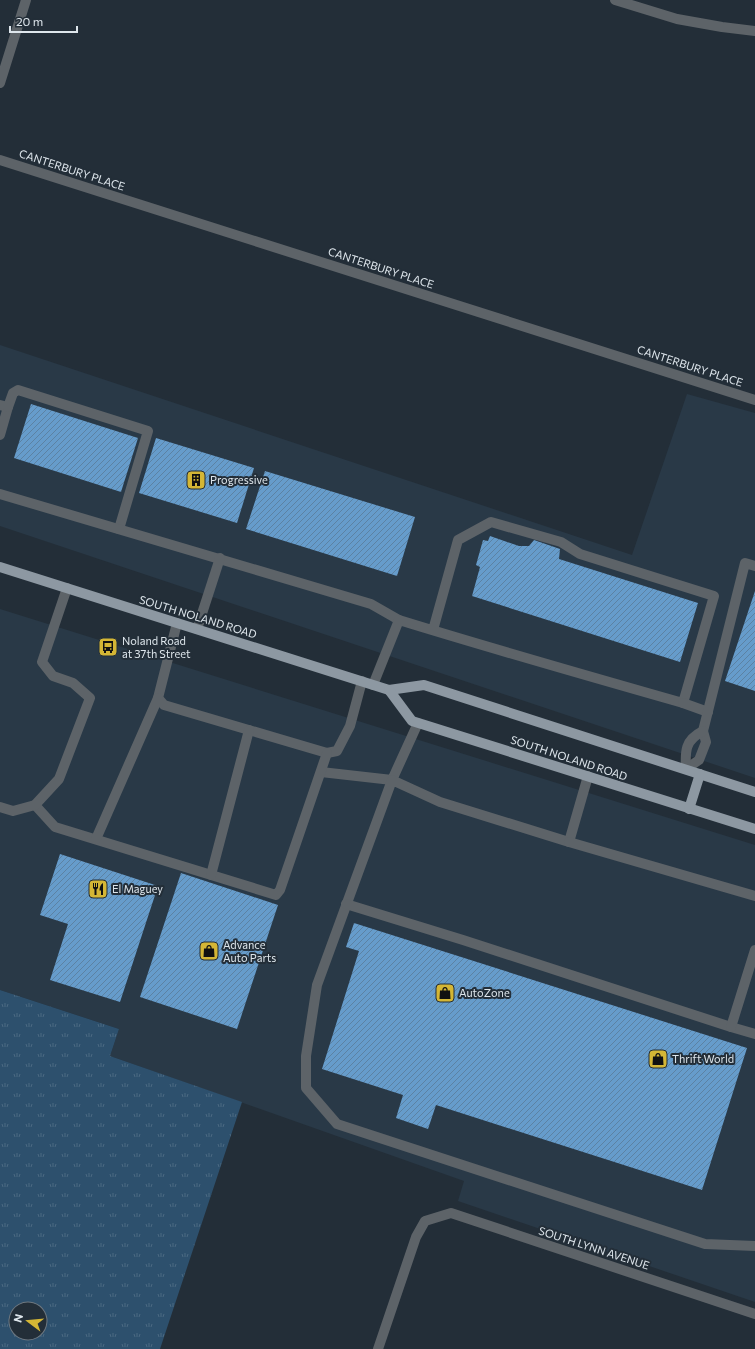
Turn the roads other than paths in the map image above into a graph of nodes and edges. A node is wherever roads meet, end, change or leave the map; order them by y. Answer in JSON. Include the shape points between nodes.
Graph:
{"nodes":[{"id":1,"x":26,"y":0,"type":"edge"},
{"id":2,"x":615,"y":0,"type":"edge"},
{"id":3,"x":755,"y":31,"type":"edge"},
{"id":4,"x":0,"y":83,"type":"edge"},
{"id":5,"x":0,"y":160,"type":"edge"},
{"id":6,"x":755,"y":400,"type":"edge"},
{"id":7,"x":4,"y":406,"type":"edge"},
{"id":8,"x":0,"y":435,"type":"edge"},
{"id":9,"x":0,"y":494,"type":"edge"},
{"id":10,"x":119,"y":529,"type":"junction"},
{"id":11,"x":220,"y":558,"type":"junction"},
{"id":12,"x":755,"y":566,"type":"edge"},
{"id":13,"x":0,"y":567,"type":"edge"},
{"id":14,"x":68,"y":588,"type":"junction"},
{"id":15,"x":399,"y":620,"type":"junction"},
{"id":16,"x":177,"y":623,"type":"junction"},
{"id":17,"x":197,"y":629,"type":"junction"},
{"id":18,"x":433,"y":630,"type":"junction"},
{"id":19,"x":362,"y":682,"type":"junction"},
{"id":20,"x":373,"y":685,"type":"junction"},
{"id":21,"x":389,"y":690,"type":"junction"},
{"id":22,"x":158,"y":698,"type":"junction"},
{"id":23,"x":683,"y":703,"type":"junction"},
{"id":24,"x":708,"y":712,"type":"junction"},
{"id":25,"x":418,"y":723,"type":"junction"},
{"id":26,"x":249,"y":730,"type":"junction"},
{"id":27,"x":703,"y":731,"type":"junction"},
{"id":28,"x":327,"y":753,"type":"junction"},
{"id":29,"x":686,"y":769,"type":"junction"},
{"id":30,"x":321,"y":772,"type":"junction"},
{"id":31,"x":700,"y":774,"type":"junction"},
{"id":32,"x":588,"y":776,"type":"junction"},
{"id":33,"x":392,"y":780,"type":"junction"},
{"id":34,"x":755,"y":792,"type":"edge"},
{"id":35,"x":35,"y":805,"type":"junction"},
{"id":36,"x":0,"y":807,"type":"edge"},
{"id":37,"x":689,"y":809,"type":"junction"},
{"id":38,"x":755,"y":829,"type":"edge"},
{"id":39,"x":96,"y":839,"type":"junction"},
{"id":40,"x":569,"y":842,"type":"junction"},
{"id":41,"x":211,"y":875,"type":"junction"},
{"id":42,"x":755,"y":896,"type":"edge"},
{"id":43,"x":346,"y":904,"type":"junction"},
{"id":44,"x":755,"y":950,"type":"edge"},
{"id":45,"x":731,"y":1027,"type":"junction"},
{"id":46,"x":755,"y":1034,"type":"edge"},
{"id":47,"x":755,"y":1246,"type":"edge"},
{"id":48,"x":755,"y":1314,"type":"edge"},
{"id":49,"x":378,"y":1349,"type":"edge"}],
"edges":[{"from":1,"to":4,"type":"street"},
{"from":2,"to":3,"type":"street","via":[[677,19]]},
{"from":5,"to":6,"type":"street","name":"CANTERBURY PLACE"},
{"from":7,"to":8,"type":"street"},
{"from":7,"to":10,"type":"street","via":[[18,390],[148,431]]},
{"from":9,"to":10,"type":"street"},
{"from":10,"to":11,"type":"street"},
{"from":11,"to":15,"type":"street","via":[[371,604]]},
{"from":11,"to":17,"type":"street"},
{"from":12,"to":24,"type":"street","via":[[745,563]]},
{"from":13,"to":14,"type":"main road","name":"SOUTH NOLAND ROAD"},
{"from":14,"to":16,"type":"main road","name":"SOUTH NOLAND ROAD"},
{"from":14,"to":35,"type":"street","via":[[42,662],[53,676],[73,682],[90,698],[59,779]]},
{"from":15,"to":18,"type":"street"},
{"from":15,"to":20,"type":"street"},
{"from":16,"to":17,"type":"main road","name":"SOUTH NOLAND ROAD"},
{"from":16,"to":22,"type":"street"},
{"from":17,"to":19,"type":"main road","name":"SOUTH NOLAND ROAD"},
{"from":18,"to":23,"type":"street"},
{"from":18,"to":23,"type":"street","via":[[458,540],[491,522],[561,542],[580,554],[714,596]]},
{"from":19,"to":20,"type":"main road","name":"SOUTH NOLAND ROAD"},
{"from":19,"to":28,"type":"street","via":[[350,726],[337,751]]},
{"from":20,"to":21,"type":"main road","name":"SOUTH NOLAND ROAD"},
{"from":21,"to":25,"type":"main road","name":"SOUTH NOLAND ROAD","via":[[412,721]]},
{"from":21,"to":29,"type":"main road","name":"SOUTH NOLAND ROAD","via":[[424,685]]},
{"from":22,"to":26,"type":"street","via":[[164,705]]},
{"from":22,"to":39,"type":"street"},
{"from":23,"to":24,"type":"street"},
{"from":24,"to":27,"type":"street"},
{"from":25,"to":32,"type":"main road","name":"SOUTH NOLAND ROAD"},
{"from":25,"to":33,"type":"street"},
{"from":26,"to":28,"type":"street"},
{"from":26,"to":41,"type":"street"},
{"from":27,"to":29,"type":"street","via":[[693,736],[685,752]]},
{"from":27,"to":29,"type":"street","via":[[706,742],[699,760]]},
{"from":28,"to":30,"type":"street"},
{"from":29,"to":31,"type":"main road","name":"SOUTH NOLAND ROAD"},
{"from":30,"to":33,"type":"street"},
{"from":30,"to":41,"type":"street","via":[[280,890],[276,895]]},
{"from":31,"to":34,"type":"main road","name":"SOUTH NOLAND ROAD"},
{"from":31,"to":37,"type":"main road"},
{"from":32,"to":37,"type":"main road","name":"SOUTH NOLAND ROAD"},
{"from":32,"to":40,"type":"street"},
{"from":33,"to":40,"type":"street","via":[[440,802]]},
{"from":33,"to":43,"type":"street"},
{"from":35,"to":36,"type":"street","via":[[13,811]]},
{"from":35,"to":39,"type":"street","via":[[55,827]]},
{"from":37,"to":38,"type":"main road","name":"SOUTH NOLAND ROAD"},
{"from":39,"to":41,"type":"street"},
{"from":40,"to":42,"type":"street"},
{"from":43,"to":45,"type":"street"},
{"from":43,"to":47,"type":"street","via":[[317,985],[306,1056],[306,1088],[337,1124],[705,1244]]},
{"from":44,"to":45,"type":"street"},
{"from":45,"to":46,"type":"street"},
{"from":48,"to":49,"type":"street","name":"SOUTH LYNN AVENUE","via":[[451,1213],[425,1220],[416,1237]]}]}
